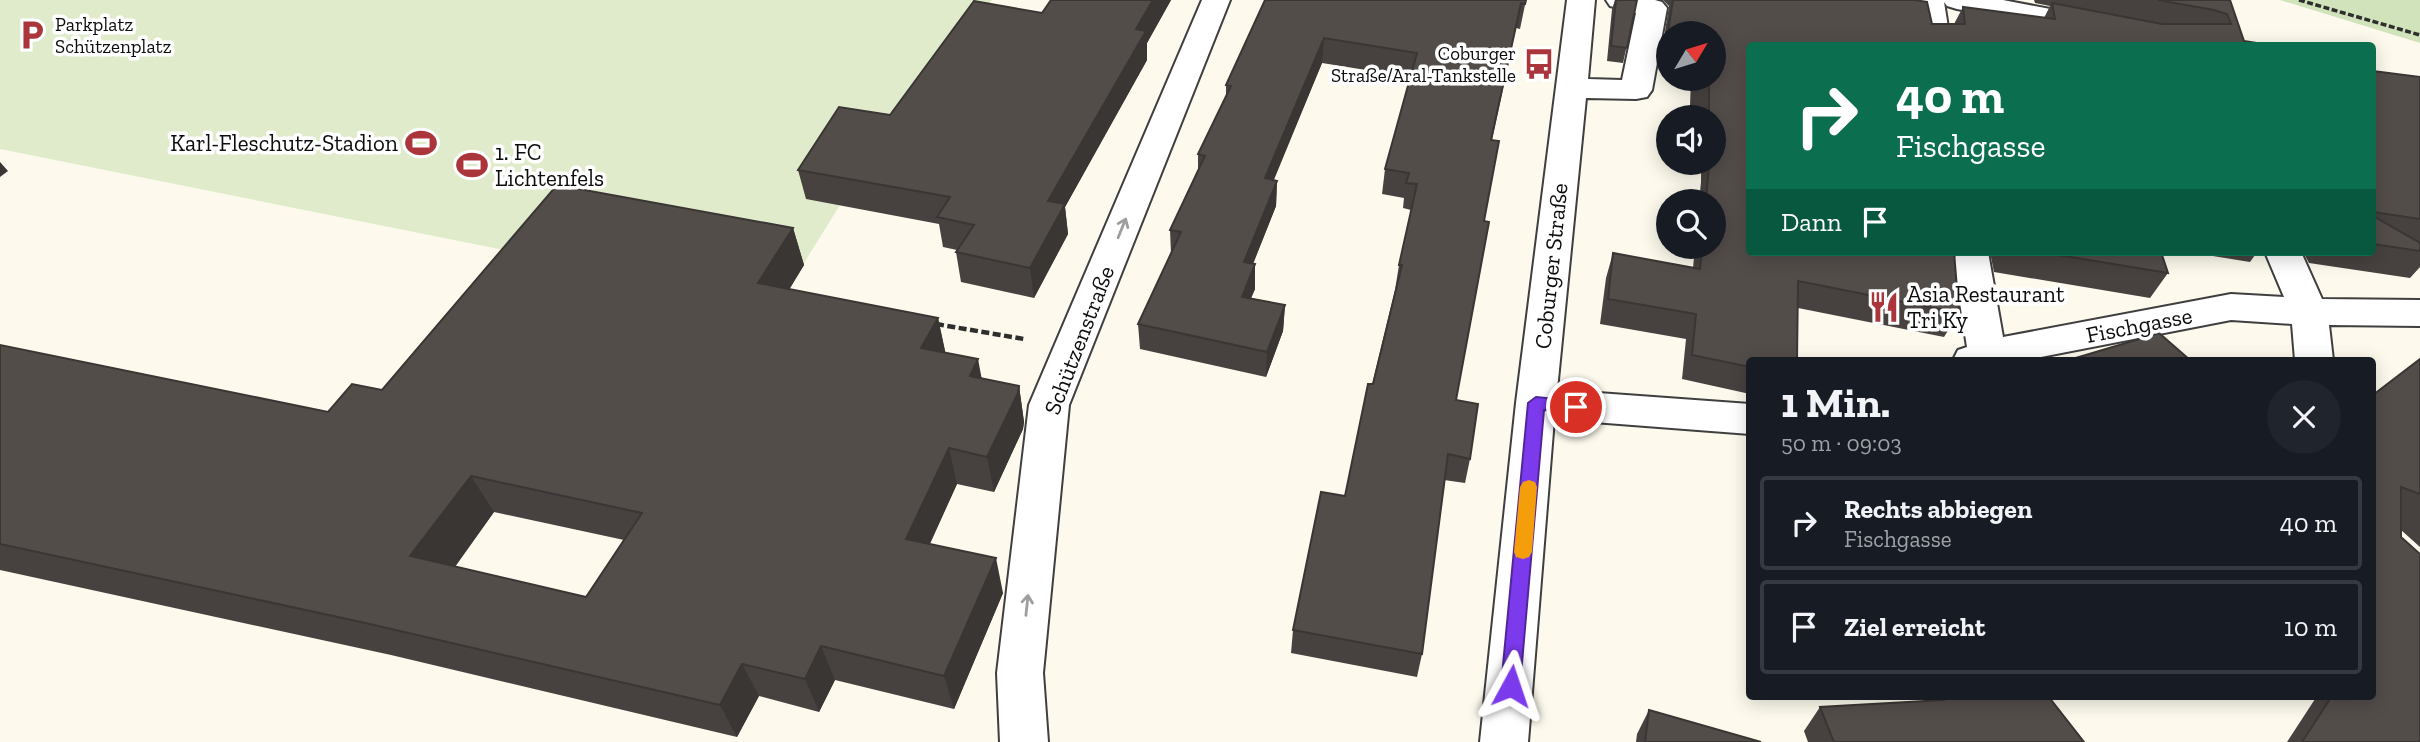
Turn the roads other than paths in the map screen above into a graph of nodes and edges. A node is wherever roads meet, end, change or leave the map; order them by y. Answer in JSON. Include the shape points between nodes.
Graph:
{"nodes":[{"id":1,"x":1216,"y":0,"type":"edge"},
{"id":2,"x":1581,"y":0,"type":"edge"},
{"id":3,"x":1620,"y":0,"type":"edge"},
{"id":4,"x":1929,"y":0,"type":"edge"},
{"id":5,"x":1957,"y":0,"type":"edge"},
{"id":6,"x":1935,"y":42,"type":"edge"},
{"id":7,"x":2181,"y":42,"type":"edge"},
{"id":8,"x":1570,"y":88,"type":"junction"},
{"id":9,"x":1970,"y":256,"type":"edge"},
{"id":10,"x":2285,"y":256,"type":"edge"},
{"id":11,"x":2309,"y":312,"type":"junction"},
{"id":12,"x":2420,"y":313,"type":"edge"},
{"id":13,"x":1980,"y":357,"type":"edge"},
{"id":14,"x":1985,"y":357,"type":"edge"},
{"id":15,"x":2314,"y":357,"type":"edge"},
{"id":16,"x":1536,"y":403,"type":"junction"},
{"id":17,"x":1746,"y":419,"type":"edge"},
{"id":18,"x":1024,"y":742,"type":"edge"},
{"id":19,"x":1504,"y":742,"type":"edge"}],
"edges":[{"from":18,"to":1,"type":"street","name":"Schützenstraße","one_way":true,"via":[[1020,673],[1049,405]]},
{"from":2,"to":8,"type":"street","name":"Coburger Straße"},
{"from":3,"to":8,"type":"street","via":[[1652,8],[1636,90]]},
{"from":4,"to":6,"type":"street"},
{"from":5,"to":7,"type":"street"},
{"from":8,"to":16,"type":"street","name":"Coburger Straße"},
{"from":9,"to":13,"type":"street"},
{"from":10,"to":11,"type":"street"},
{"from":11,"to":12,"type":"street","name":"Fischgasse"},
{"from":11,"to":14,"type":"street","name":"Fischgasse","via":[[2231,307]]},
{"from":11,"to":15,"type":"street"},
{"from":16,"to":17,"type":"street"},
{"from":16,"to":19,"type":"street","name":"Coburger Straße"}]}
